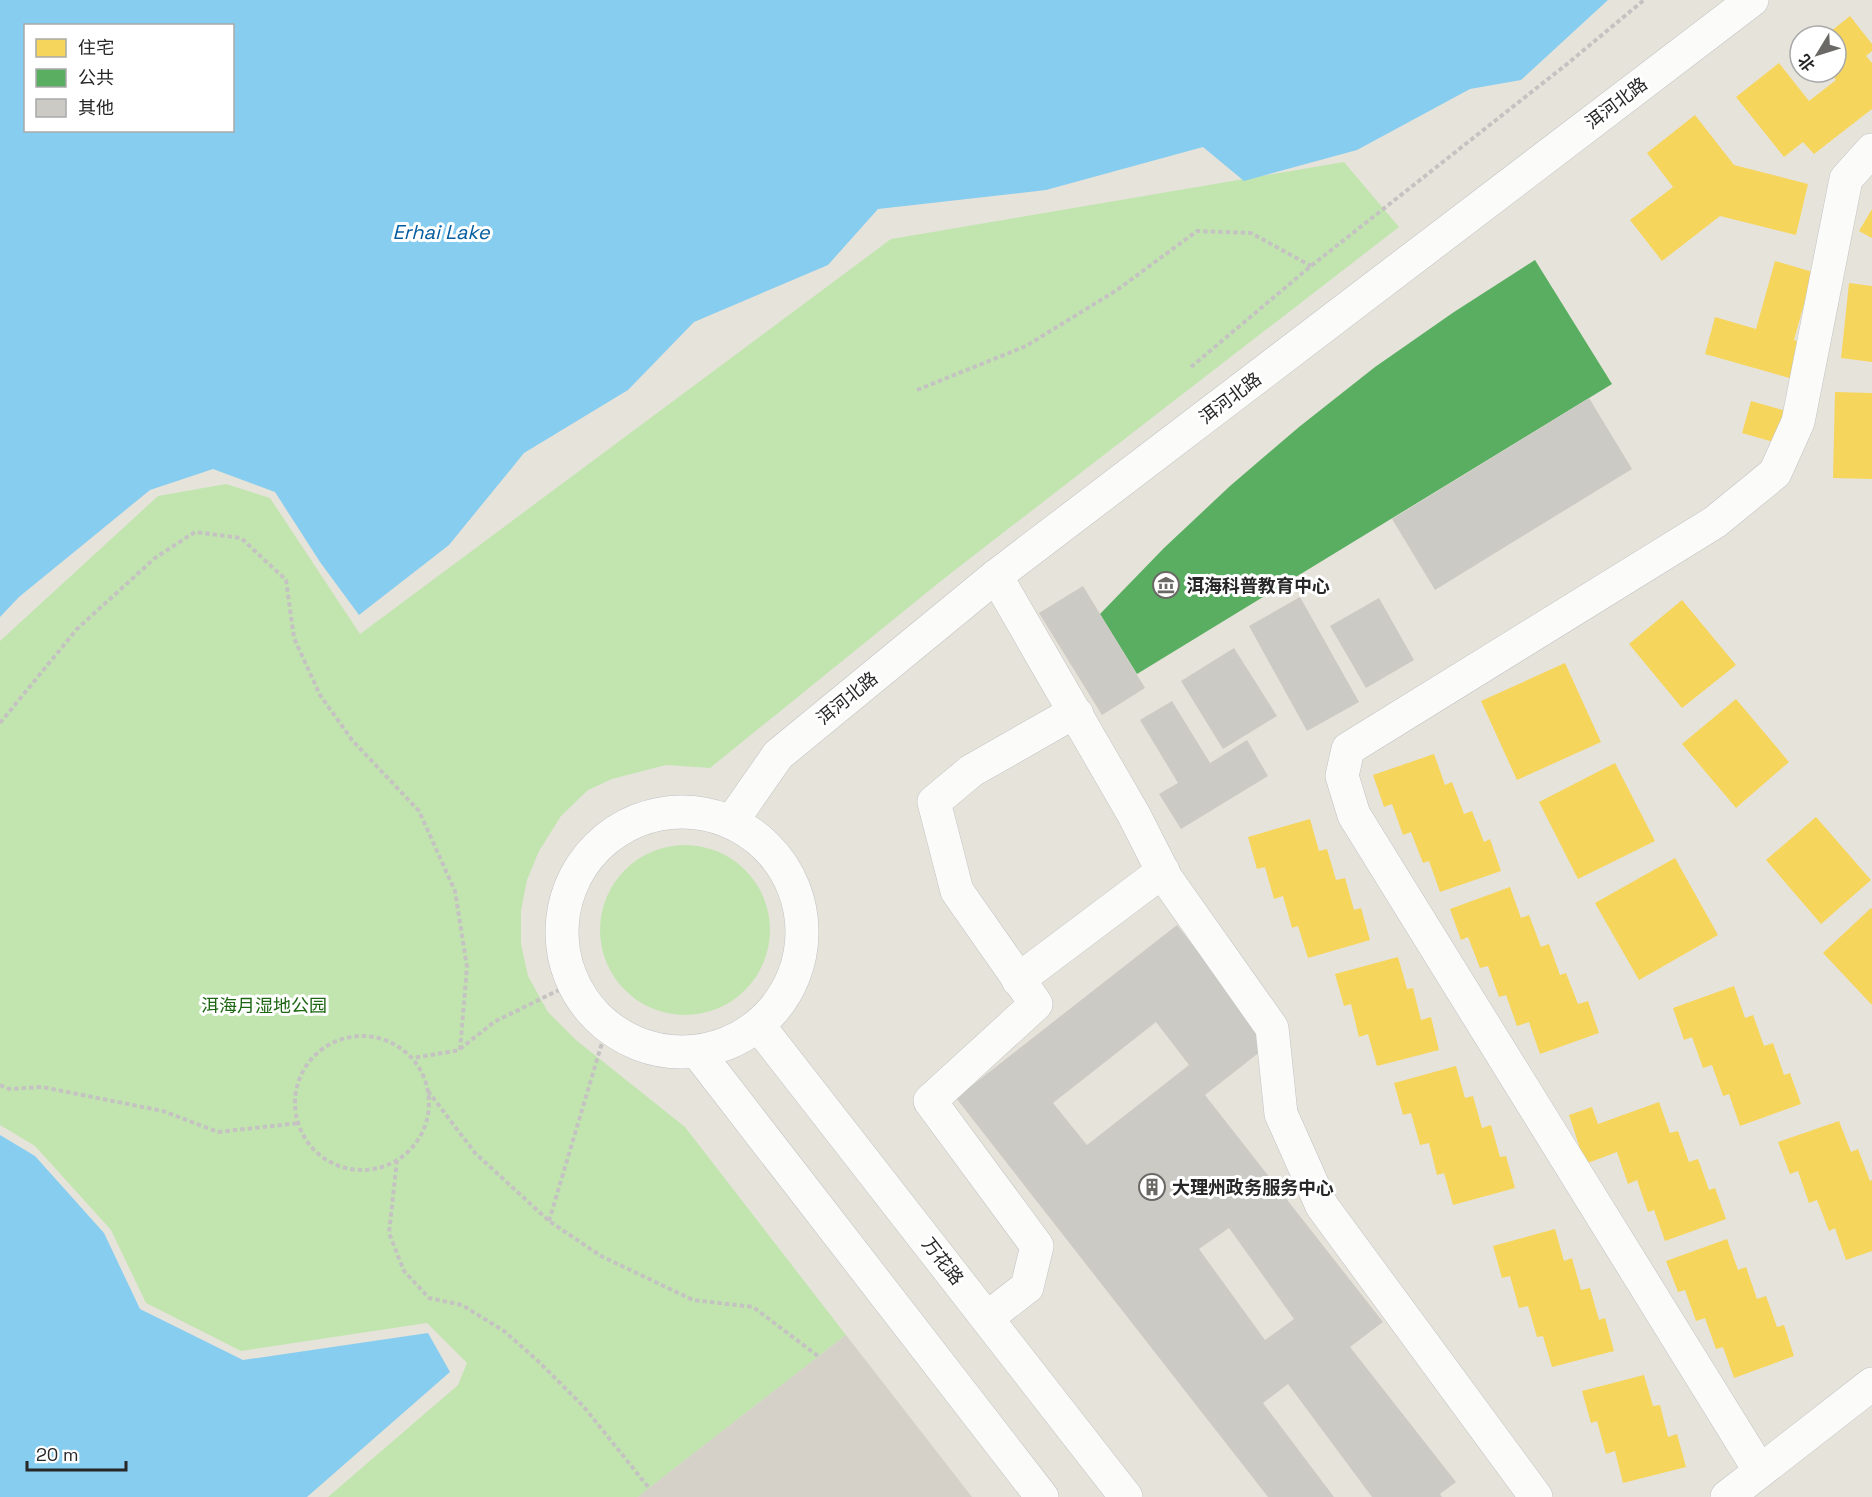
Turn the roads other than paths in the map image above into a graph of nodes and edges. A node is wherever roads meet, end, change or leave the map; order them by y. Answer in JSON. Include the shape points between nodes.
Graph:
{"nodes":[{"id":1,"x":1752,"y":0,"type":"edge"},
{"id":2,"x":1872,"y":150,"type":"edge"},
{"id":3,"x":996,"y":576,"type":"junction"},
{"id":4,"x":1077,"y":714,"type":"junction"},
{"id":5,"x":732,"y":821,"type":"junction"},
{"id":6,"x":1163,"y":871,"type":"junction"},
{"id":7,"x":1018,"y":980,"type":"junction"},
{"id":8,"x":759,"y":1026,"type":"junction"},
{"id":9,"x":699,"y":1054,"type":"junction"},
{"id":10,"x":987,"y":1318,"type":"junction"},
{"id":11,"x":1872,"y":1384,"type":"edge"},
{"id":12,"x":1760,"y":1471,"type":"junction"},
{"id":13,"x":1042,"y":1497,"type":"edge"},
{"id":14,"x":1126,"y":1497,"type":"edge"},
{"id":15,"x":1536,"y":1497,"type":"edge"},
{"id":16,"x":1727,"y":1497,"type":"edge"}],
"edges":[{"from":1,"to":3,"type":"street","name":"洱河北路"},
{"from":2,"to":12,"type":"street","via":[[1846,179],[1798,422],[1775,473],[1715,522],[1348,749],[1342,776],[1354,816]]},
{"from":3,"to":4,"type":"street"},
{"from":3,"to":5,"type":"street","name":"洱河北路","via":[[778,755]]},
{"from":4,"to":6,"type":"street"},
{"from":4,"to":7,"type":"street","via":[[971,771],[933,802],[957,891]]},
{"from":5,"to":8,"type":"street","via":[[766,844],[790,877],[802,916],[801,957],[790,986]]},
{"from":5,"to":9,"type":"street","via":[[700,812],[668,812],[636,820],[608,836],[585,860],[570,888],[562,920],[563,952],[573,983],[588,1007],[607,1026],[636,1044],[668,1053]]},
{"from":6,"to":7,"type":"street"},
{"from":6,"to":15,"type":"street","via":[[1272,1028],[1281,1114],[1322,1206]]},
{"from":7,"to":10,"type":"street","via":[[1036,1004],[930,1101],[1037,1246],[1027,1287]]},
{"from":8,"to":9,"type":"street","via":[[732,1043]]},
{"from":8,"to":10,"type":"street","name":"万花路"},
{"from":9,"to":13,"type":"street"},
{"from":10,"to":14,"type":"street","name":"万花路"},
{"from":11,"to":12,"type":"street"},
{"from":12,"to":16,"type":"street"}]}
